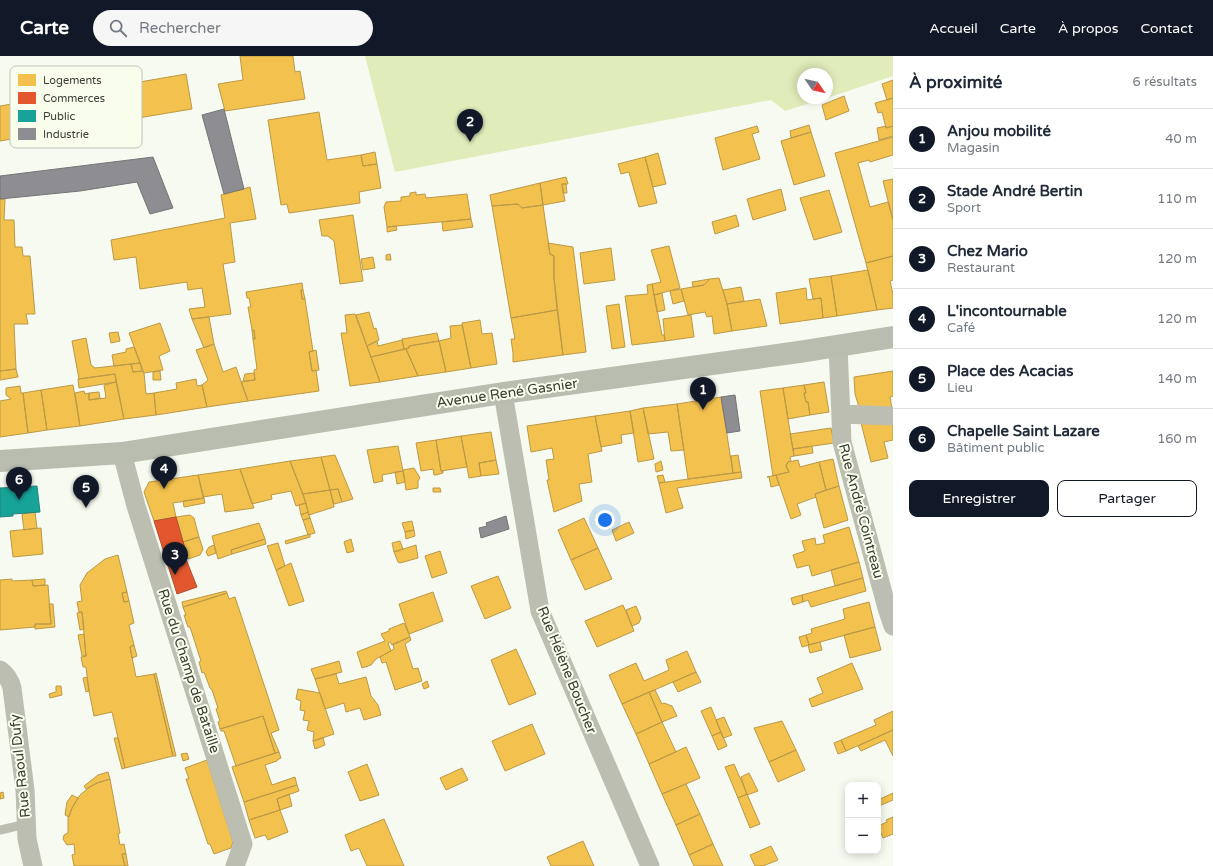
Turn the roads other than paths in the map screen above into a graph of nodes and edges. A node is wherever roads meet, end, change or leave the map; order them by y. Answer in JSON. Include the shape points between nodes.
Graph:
{"nodes":[{"id":1,"x":893,"y":337,"type":"edge"},
{"id":2,"x":838,"y":346,"type":"junction"},
{"id":3,"x":503,"y":393,"type":"junction"},
{"id":4,"x":841,"y":414,"type":"junction"},
{"id":5,"x":893,"y":416,"type":"edge"},
{"id":6,"x":122,"y":453,"type":"junction"},
{"id":7,"x":0,"y":461,"type":"edge"},
{"id":8,"x":893,"y":626,"type":"edge"},
{"id":9,"x":0,"y":670,"type":"edge"},
{"id":10,"x":26,"y":824,"type":"junction"},
{"id":11,"x":0,"y":830,"type":"edge"},
{"id":12,"x":33,"y":866,"type":"edge"},
{"id":13,"x":235,"y":866,"type":"edge"},
{"id":14,"x":650,"y":866,"type":"edge"}],
"edges":[{"from":1,"to":2,"type":"main road","name":"Avenue René Gasnier"},
{"from":2,"to":3,"type":"main road","name":"Avenue René Gasnier"},
{"from":2,"to":4,"type":"street","name":"Rue André Cointreau"},
{"from":3,"to":6,"type":"main road","name":"Avenue René Gasnier"},
{"from":3,"to":14,"type":"street","name":"Rue Hélène Boucher","via":[[540,611]]},
{"from":4,"to":5,"type":"street"},
{"from":4,"to":8,"type":"street","name":"Rue André Cointreau","via":[[842,442]]},
{"from":6,"to":7,"type":"main road","name":"Avenue René Gasnier"},
{"from":6,"to":13,"type":"street","name":"Rue du Champ de Bataille","via":[[136,506],[243,844]]},
{"from":9,"to":10,"type":"street","name":"Rue Raoul Dufy","via":[[7,676],[12,688],[25,790]]},
{"from":10,"to":11,"type":"lane"},
{"from":10,"to":12,"type":"street","name":"Rue Raoul Dufy"}]}
